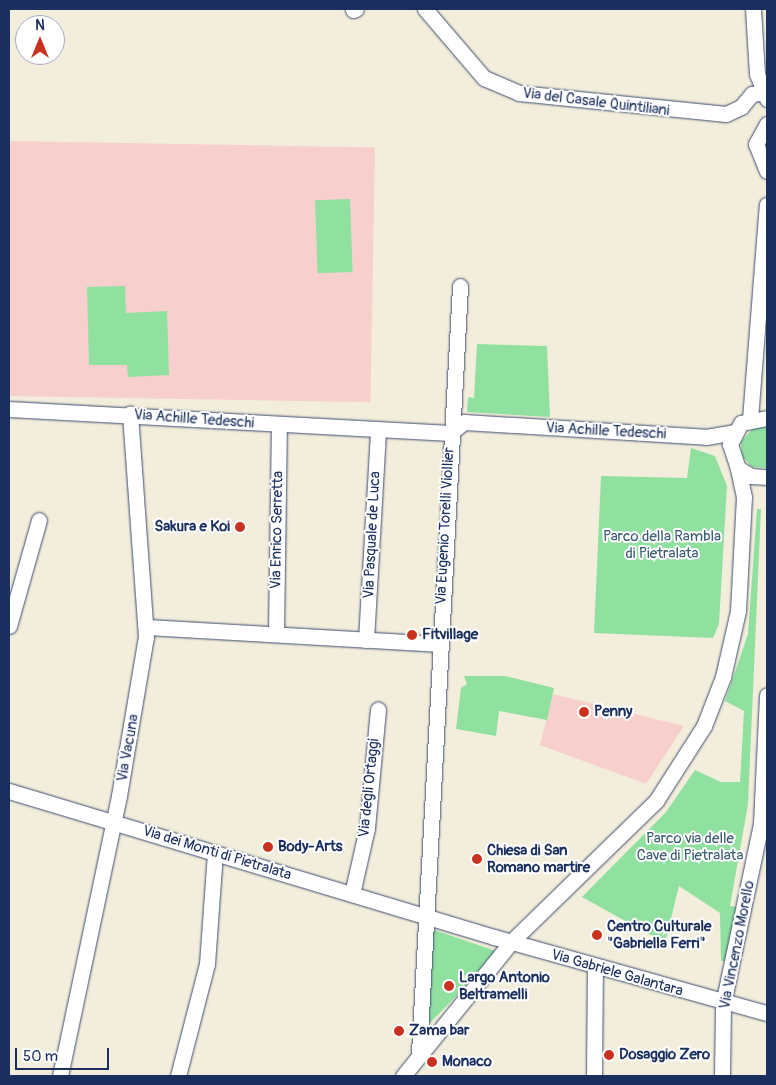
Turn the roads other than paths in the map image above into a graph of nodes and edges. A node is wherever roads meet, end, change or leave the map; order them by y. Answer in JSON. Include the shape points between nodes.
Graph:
{"nodes":[{"id":1,"x":425,"y":9,"type":"edge"},
{"id":2,"x":753,"y":9,"type":"edge"},
{"id":3,"x":766,"y":95,"type":"edge"},
{"id":4,"x":767,"y":124,"type":"edge"},
{"id":5,"x":767,"y":171,"type":"edge"},
{"id":6,"x":767,"y":205,"type":"edge"},
{"id":7,"x":460,"y":286,"type":"dead end"},
{"id":8,"x":9,"y":409,"type":"edge"},
{"id":9,"x":130,"y":414,"type":"junction"},
{"id":10,"x":767,"y":418,"type":"edge"},
{"id":11,"x":750,"y":419,"type":"junction"},
{"id":12,"x":279,"y":426,"type":"junction"},
{"id":13,"x":378,"y":430,"type":"junction"},
{"id":14,"x":734,"y":432,"type":"junction"},
{"id":15,"x":450,"y":433,"type":"junction"},
{"id":16,"x":706,"y":437,"type":"junction"},
{"id":17,"x":731,"y":454,"type":"junction"},
{"id":18,"x":738,"y":468,"type":"junction"},
{"id":19,"x":767,"y":477,"type":"edge"},
{"id":20,"x":39,"y":520,"type":"dead end"},
{"id":21,"x":9,"y":626,"type":"edge"},
{"id":22,"x":146,"y":627,"type":"junction"},
{"id":23,"x":276,"y":634,"type":"junction"},
{"id":24,"x":366,"y":640,"type":"junction"},
{"id":25,"x":438,"y":644,"type":"junction"},
{"id":26,"x":767,"y":695,"type":"edge"},
{"id":27,"x":378,"y":710,"type":"dead end"},
{"id":28,"x":9,"y":791,"type":"edge"},
{"id":29,"x":114,"y":822,"type":"junction"},
{"id":30,"x":215,"y":853,"type":"junction"},
{"id":31,"x":352,"y":894,"type":"junction"},
{"id":32,"x":425,"y":917,"type":"junction"},
{"id":33,"x":511,"y":942,"type":"junction"},
{"id":34,"x":595,"y":966,"type":"junction"},
{"id":35,"x":723,"y":1004,"type":"junction"},
{"id":36,"x":767,"y":1013,"type":"edge"},
{"id":37,"x":419,"y":1053,"type":"junction"},
{"id":38,"x":407,"y":1075,"type":"edge"},
{"id":39,"x":60,"y":1076,"type":"edge"},
{"id":40,"x":178,"y":1076,"type":"edge"},
{"id":41,"x":594,"y":1076,"type":"edge"},
{"id":42,"x":722,"y":1076,"type":"edge"}],
"edges":[{"from":1,"to":3,"type":"street","name":"Via del Casale Quintiliani","via":[[484,78],[519,93],[726,114],[741,107],[752,94]]},
{"from":2,"to":3,"type":"street","via":[[757,74]]},
{"from":4,"to":5,"type":"street","via":[[756,144]]},
{"from":6,"to":11,"type":"street"},
{"from":7,"to":15,"type":"street","name":"Via Eugenio Torelli Viollier"},
{"from":8,"to":9,"type":"street","name":"Via Achille Tedeschi"},
{"from":9,"to":12,"type":"street","name":"Via Achille Tedeschi"},
{"from":9,"to":22,"type":"street","name":"Via Vacuna"},
{"from":10,"to":11,"type":"street"},
{"from":11,"to":14,"type":"street"},
{"from":12,"to":13,"type":"street","name":"Via Achille Tedeschi"},
{"from":12,"to":23,"type":"street","name":"Via Enrico Serretta"},
{"from":13,"to":15,"type":"street","name":"Via Achille Tedeschi"},
{"from":13,"to":24,"type":"street","name":"Via Pasquale de Luca"},
{"from":14,"to":16,"type":"street","name":"Via Achille Tedeschi"},
{"from":14,"to":17,"type":"street"},
{"from":15,"to":16,"type":"street","name":"Via Achille Tedeschi","via":[[464,422]]},
{"from":15,"to":25,"type":"street","name":"Via Eugenio Torelli Viollier"},
{"from":16,"to":17,"type":"street"},
{"from":17,"to":18,"type":"street"},
{"from":18,"to":19,"type":"street","via":[[751,476]]},
{"from":18,"to":33,"type":"street","via":[[744,497],[738,611],[725,671],[708,716],[650,809]]},
{"from":20,"to":21,"type":"street"},
{"from":22,"to":23,"type":"street"},
{"from":22,"to":29,"type":"street","name":"Via Vacuna"},
{"from":23,"to":24,"type":"street"},
{"from":24,"to":25,"type":"street"},
{"from":25,"to":32,"type":"street","name":"Via Eugenio Torelli Viollier"},
{"from":26,"to":35,"type":"street","name":"Via Vincenzo Morello","via":[[761,823]]},
{"from":27,"to":31,"type":"street","name":"Via degli Ortaggi","via":[[367,828]]},
{"from":28,"to":29,"type":"street","name":"Via dei Monti di Pietralata"},
{"from":29,"to":30,"type":"street","name":"Via dei Monti di Pietralata"},
{"from":29,"to":39,"type":"street","name":"Via Vacuna"},
{"from":30,"to":31,"type":"street","name":"Via dei Monti di Pietralata"},
{"from":30,"to":40,"type":"street","via":[[207,964]]},
{"from":31,"to":32,"type":"street","name":"Via dei Monti di Pietralata"},
{"from":32,"to":33,"type":"street"},
{"from":32,"to":37,"type":"street"},
{"from":33,"to":34,"type":"street","name":"Via Gabriele Galantara"},
{"from":33,"to":37,"type":"street"},
{"from":34,"to":35,"type":"street","name":"Via Gabriele Galantara"},
{"from":34,"to":41,"type":"street"},
{"from":35,"to":36,"type":"street","name":"Via Gabriele Galantara"},
{"from":35,"to":42,"type":"street","name":"Via Vincenzo Morello"},
{"from":37,"to":38,"type":"street"}]}
